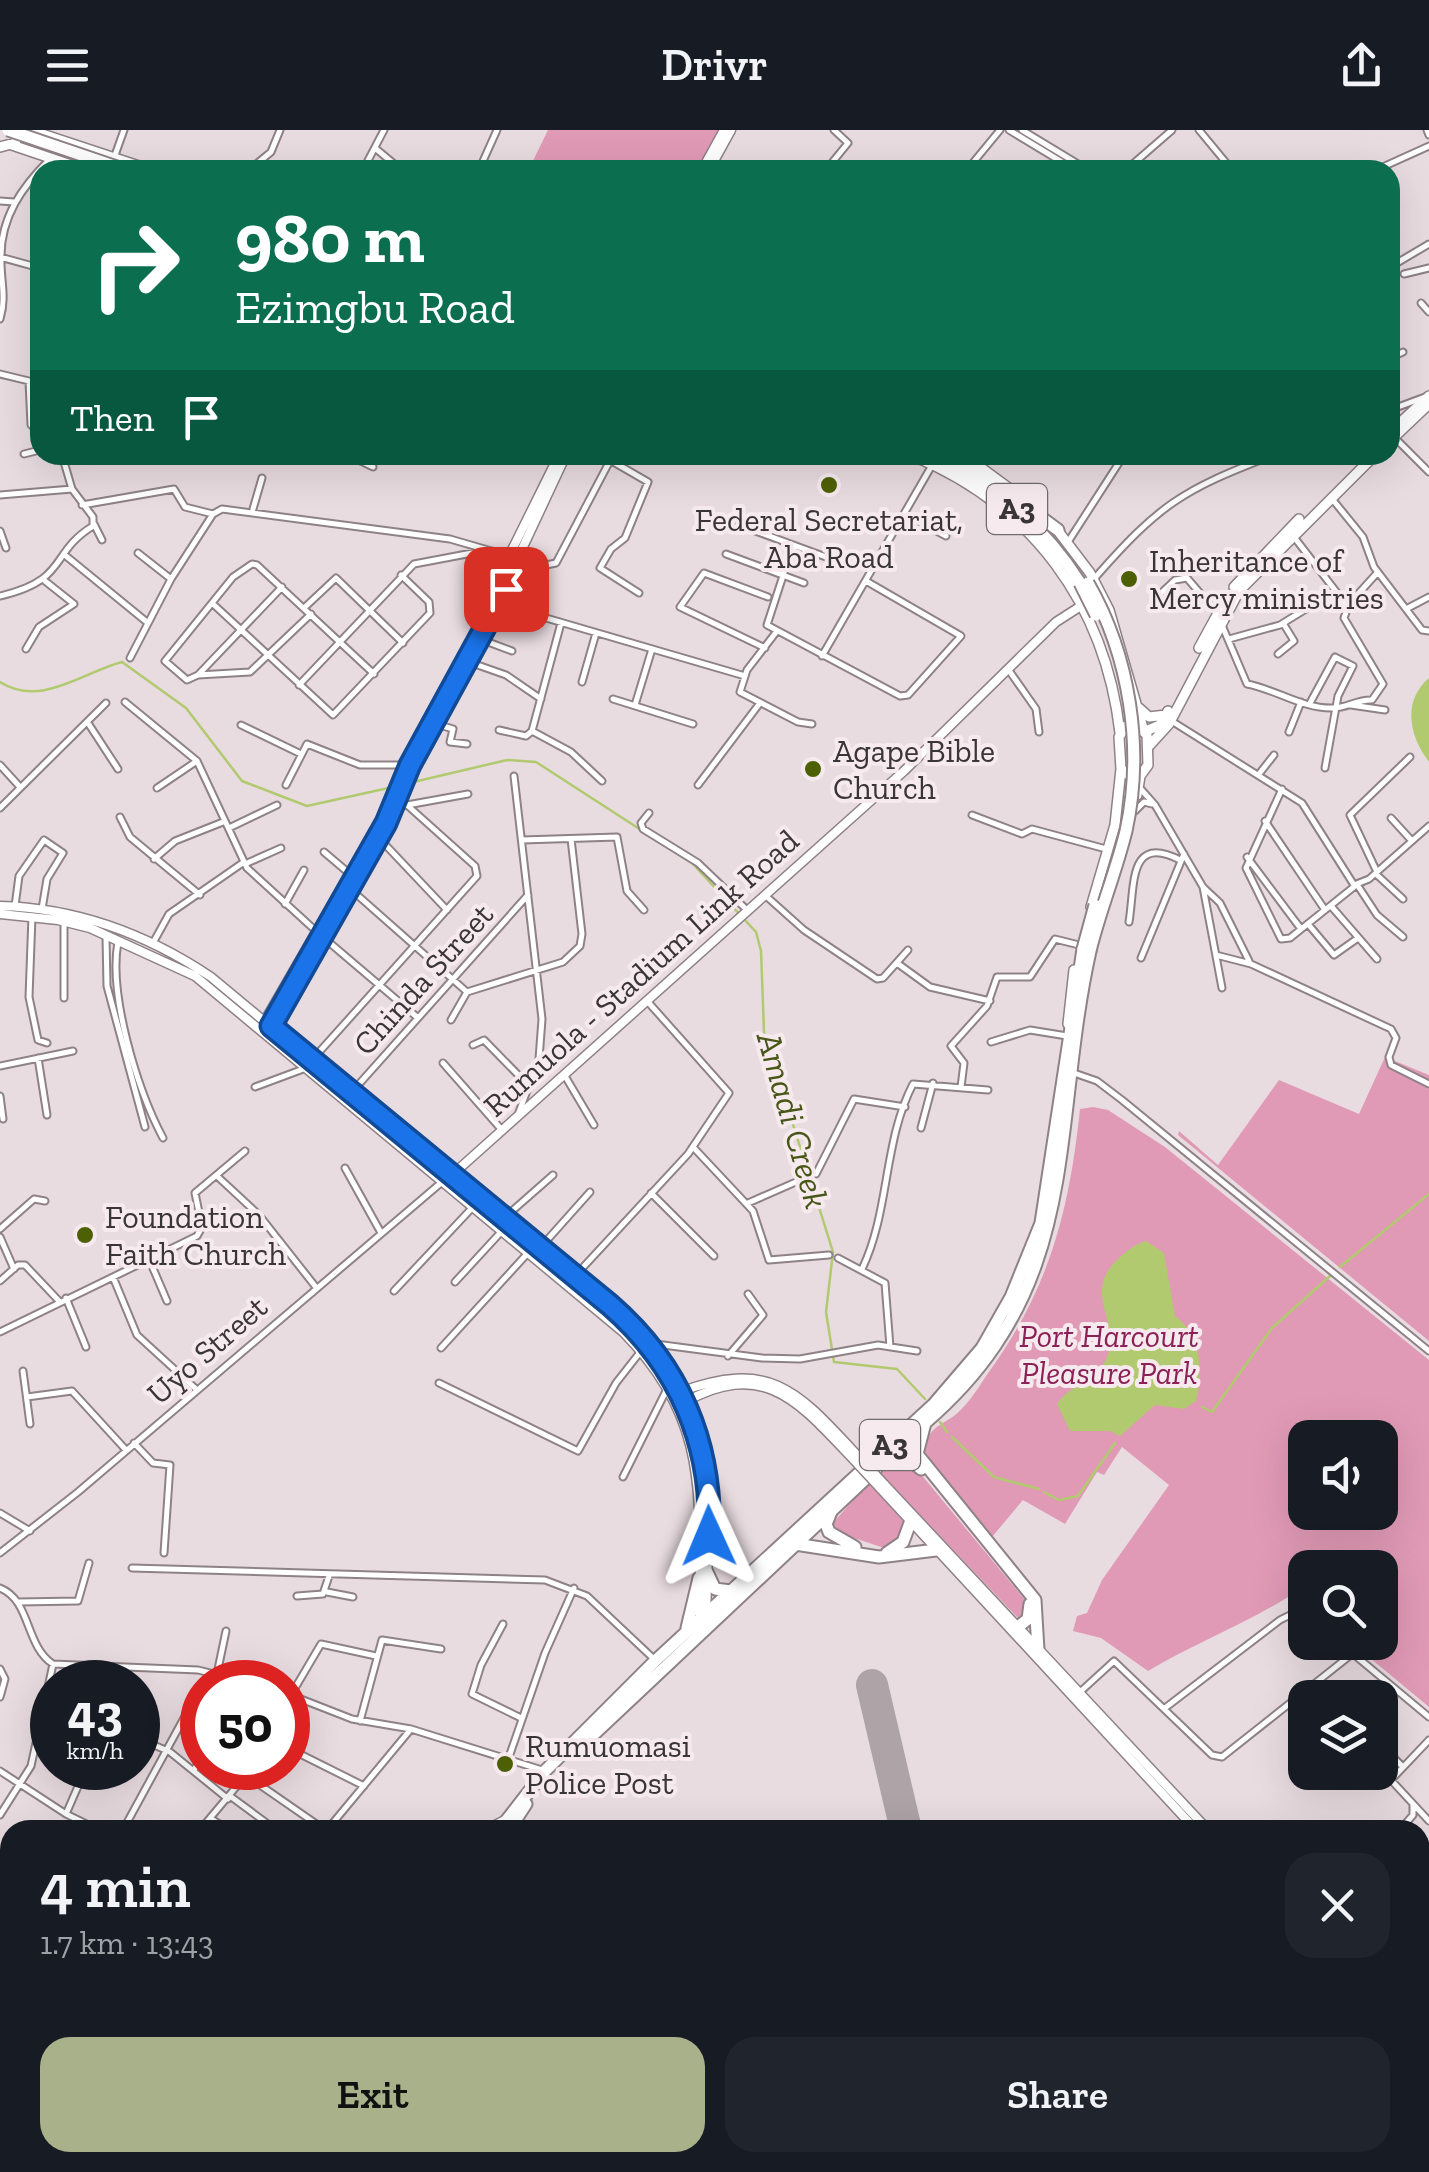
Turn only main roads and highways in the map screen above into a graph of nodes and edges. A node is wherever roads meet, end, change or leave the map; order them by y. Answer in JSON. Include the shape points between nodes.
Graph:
{"nodes":[{"id":1,"x":8,"y":130,"type":"edge"},
{"id":2,"x":20,"y":130,"type":"edge"},
{"id":3,"x":30,"y":130,"type":"edge"},
{"id":4,"x":728,"y":130,"type":"edge"},
{"id":5,"x":0,"y":133,"type":"edge"},
{"id":6,"x":12,"y":145,"type":"junction"},
{"id":7,"x":0,"y":147,"type":"edge"},
{"id":8,"x":57,"y":160,"type":"edge"},
{"id":9,"x":97,"y":160,"type":"edge"},
{"id":10,"x":100,"y":160,"type":"edge"},
{"id":11,"x":103,"y":160,"type":"edge"},
{"id":12,"x":712,"y":160,"type":"edge"},
{"id":13,"x":1429,"y":399,"type":"edge"},
{"id":14,"x":1400,"y":425,"type":"edge"},
{"id":15,"x":1400,"y":427,"type":"edge"},
{"id":16,"x":558,"y":465,"type":"edge"},
{"id":17,"x":939,"y":465,"type":"edge"},
{"id":18,"x":943,"y":465,"type":"edge"},
{"id":19,"x":965,"y":465,"type":"edge"},
{"id":20,"x":980,"y":465,"type":"edge"},
{"id":21,"x":1356,"y":465,"type":"edge"},
{"id":22,"x":1365,"y":465,"type":"edge"},
{"id":23,"x":1015,"y":498,"type":"junction"},
{"id":24,"x":1058,"y":530,"type":"junction"},
{"id":25,"x":514,"y":555,"type":"junction"},
{"id":26,"x":1084,"y":584,"type":"junction"},
{"id":27,"x":1084,"y":604,"type":"junction"},
{"id":28,"x":1219,"y":616,"type":"junction"},
{"id":29,"x":463,"y":661,"type":"junction"},
{"id":30,"x":1135,"y":698,"type":"junction"},
{"id":31,"x":1168,"y":718,"type":"junction"},
{"id":32,"x":1144,"y":729,"type":"junction"},
{"id":33,"x":1120,"y":733,"type":"junction"},
{"id":34,"x":1148,"y":747,"type":"junction"},
{"id":35,"x":1121,"y":769,"type":"junction"},
{"id":36,"x":400,"y":778,"type":"junction"},
{"id":37,"x":1139,"y":781,"type":"junction"},
{"id":38,"x":394,"y":796,"type":"junction"},
{"id":39,"x":347,"y":886,"type":"junction"},
{"id":40,"x":0,"y":906,"type":"edge"},
{"id":41,"x":0,"y":914,"type":"edge"},
{"id":42,"x":1084,"y":948,"type":"junction"},
{"id":43,"x":1079,"y":1020,"type":"junction"},
{"id":44,"x":265,"y":1027,"type":"junction"},
{"id":45,"x":309,"y":1064,"type":"junction"},
{"id":46,"x":448,"y":1178,"type":"junction"},
{"id":47,"x":681,"y":1392,"type":"junction"},
{"id":48,"x":669,"y":1393,"type":"junction"},
{"id":49,"x":686,"y":1402,"type":"junction"},
{"id":50,"x":676,"y":1406,"type":"junction"},
{"id":51,"x":925,"y":1423,"type":"junction"},
{"id":52,"x":856,"y":1458,"type":"junction"},
{"id":53,"x":881,"y":1464,"type":"junction"},
{"id":54,"x":882,"y":1486,"type":"junction"},
{"id":55,"x":832,"y":1510,"type":"junction"},
{"id":56,"x":910,"y":1523,"type":"junction"},
{"id":57,"x":795,"y":1544,"type":"junction"},
{"id":58,"x":936,"y":1550,"type":"junction"},
{"id":59,"x":703,"y":1575,"type":"junction"},
{"id":60,"x":731,"y":1590,"type":"junction"},
{"id":61,"x":703,"y":1615,"type":"junction"},
{"id":62,"x":1018,"y":1628,"type":"junction"},
{"id":63,"x":685,"y":1632,"type":"junction"},
{"id":64,"x":1038,"y":1650,"type":"junction"},
{"id":65,"x":509,"y":1820,"type":"edge"},
{"id":66,"x":510,"y":1820,"type":"edge"},
{"id":67,"x":1187,"y":1820,"type":"edge"},
{"id":68,"x":1199,"y":1820,"type":"edge"}],
"edges":[{"from":1,"to":10,"type":"highway","bridge":true},
{"from":2,"to":6,"type":"main road"},
{"from":3,"to":11,"type":"main road"},
{"from":4,"to":12,"type":"main road"},
{"from":5,"to":9,"type":"highway","bridge":true},
{"from":6,"to":7,"type":"main road"},
{"from":6,"to":8,"type":"main road"},
{"from":13,"to":14,"type":"main road"},
{"from":13,"to":15,"type":"main road"},
{"from":16,"to":25,"type":"main road"},
{"from":17,"to":26,"type":"main road","via":[[1013,515]]},
{"from":18,"to":26,"type":"highway","number":"A3","via":[[982,482],[1034,524]]},
{"from":19,"to":23,"type":"highway","number":"A3"},
{"from":20,"to":24,"type":"main road"},
{"from":21,"to":28,"type":"main road","via":[[1258,559]]},
{"from":22,"to":28,"type":"main road"},
{"from":23,"to":24,"type":"highway"},
{"from":23,"to":26,"type":"highway","number":"A3","via":[[1053,534]]},
{"from":24,"to":26,"type":"main road"},
{"from":25,"to":29,"type":"main road"},
{"from":25,"to":29,"type":"main road","via":[[498,604]]},
{"from":26,"to":27,"type":"main road"},
{"from":26,"to":30,"type":"main road","via":[[1119,634]]},
{"from":26,"to":42,"type":"highway","number":"A3","bridge":true,"via":[[1114,665],[1127,759],[1120,826]]},
{"from":27,"to":33,"type":"main road","via":[[1109,665]]},
{"from":27,"to":46,"type":"main road","name":"Rumuola - Stadium Link Road","via":[[1056,622],[904,771]]},
{"from":28,"to":31,"type":"main road"},
{"from":29,"to":36,"type":"main road"},
{"from":29,"to":36,"type":"main road"},
{"from":30,"to":31,"type":"main road","via":[[1146,716]]},
{"from":30,"to":32,"type":"main road"},
{"from":31,"to":32,"type":"main road"},
{"from":31,"to":34,"type":"main road"},
{"from":32,"to":33,"type":"main road","via":[[1130,724]]},
{"from":32,"to":34,"type":"main road"},
{"from":33,"to":35,"type":"main road"},
{"from":34,"to":37,"type":"main road"},
{"from":35,"to":37,"type":"main road"},
{"from":35,"to":42,"type":"main road"},
{"from":36,"to":38,"type":"main road"},
{"from":37,"to":43,"type":"main road"},
{"from":38,"to":39,"type":"main road"},
{"from":38,"to":39,"type":"main road"},
{"from":39,"to":44,"type":"main road"},
{"from":40,"to":44,"type":"main road","via":[[101,922],[154,943],[211,976]]},
{"from":41,"to":44,"type":"main road","via":[[64,921],[119,939],[196,976]]},
{"from":42,"to":43,"type":"highway","number":"A3"},
{"from":42,"to":60,"type":"highway","number":"A3","via":[[1054,1162],[1041,1223],[1012,1297],[934,1404]]},
{"from":43,"to":51,"type":"highway","number":"A3","via":[[1059,1187],[1041,1252],[994,1344]]},
{"from":44,"to":45,"type":"main road"},
{"from":45,"to":46,"type":"main road"},
{"from":45,"to":46,"type":"main road"},
{"from":46,"to":47,"type":"main road","via":[[575,1276],[648,1343]]},
{"from":46,"to":48,"type":"main road","via":[[641,1350]]},
{"from":47,"to":48,"type":"main road"},
{"from":47,"to":49,"type":"main road"},
{"from":47,"to":52,"type":"main road","via":[[742,1376],[774,1381],[804,1400]]},
{"from":48,"to":50,"type":"main road"},
{"from":49,"to":50,"type":"main road"},
{"from":49,"to":52,"type":"main road","via":[[728,1385],[770,1387],[804,1408]]},
{"from":49,"to":59,"type":"main road","via":[[710,1494]]},
{"from":50,"to":59,"type":"main road","via":[[701,1496]]},
{"from":51,"to":53,"type":"highway","number":"A3"},
{"from":51,"to":64,"type":"highway","via":[[916,1454],[1034,1600]]},
{"from":52,"to":54,"type":"main road","bridge":true},
{"from":53,"to":55,"type":"highway","number":"A3"},
{"from":53,"to":62,"type":"highway","via":[[906,1457],[920,1468],[1029,1602],[1030,1615]]},
{"from":54,"to":56,"type":"main road"},
{"from":54,"to":62,"type":"main road"},
{"from":55,"to":56,"type":"highway","via":[[826,1524],[832,1536],[870,1552],[896,1550]]},
{"from":55,"to":57,"type":"highway","number":"A3"},
{"from":56,"to":58,"type":"main road"},
{"from":57,"to":58,"type":"highway","via":[[879,1557]]},
{"from":57,"to":66,"type":"highway","number":"A3"},
{"from":58,"to":67,"type":"main road"},
{"from":59,"to":60,"type":"highway","via":[[715,1588]]},
{"from":59,"to":61,"type":"main road"},
{"from":59,"to":63,"type":"highway"},
{"from":60,"to":61,"type":"highway","number":"A3"},
{"from":61,"to":63,"type":"highway","number":"A3"},
{"from":62,"to":64,"type":"main road"},
{"from":63,"to":65,"type":"highway","number":"A3","via":[[545,1771]]},
{"from":64,"to":68,"type":"main road"}]}
